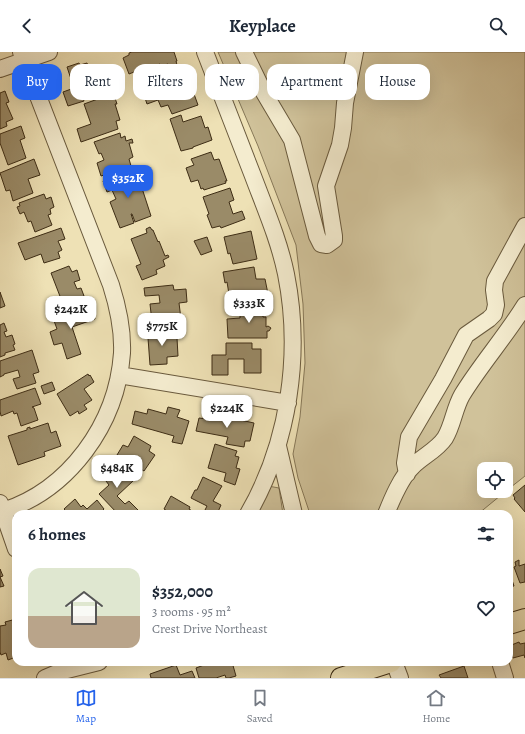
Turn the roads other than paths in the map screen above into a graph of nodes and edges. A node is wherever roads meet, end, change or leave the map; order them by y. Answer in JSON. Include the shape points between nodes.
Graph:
{"nodes":[{"id":1,"x":49,"y":52,"type":"edge"},
{"id":2,"x":205,"y":52,"type":"edge"},
{"id":3,"x":244,"y":52,"type":"edge"},
{"id":4,"x":355,"y":52,"type":"edge"},
{"id":5,"x":22,"y":57,"type":"edge"},
{"id":6,"x":0,"y":69,"type":"edge"},
{"id":7,"x":525,"y":226,"type":"edge"},
{"id":8,"x":525,"y":305,"type":"edge"},
{"id":9,"x":119,"y":375,"type":"junction"},
{"id":10,"x":288,"y":403,"type":"junction"},
{"id":11,"x":278,"y":446,"type":"junction"},
{"id":12,"x":406,"y":474,"type":"junction"},
{"id":13,"x":1,"y":509,"type":"edge"},
{"id":14,"x":250,"y":510,"type":"edge"},
{"id":15,"x":293,"y":510,"type":"edge"},
{"id":16,"x":388,"y":510,"type":"edge"},
{"id":17,"x":12,"y":538,"type":"edge"},
{"id":18,"x":525,"y":619,"type":"edge"},
{"id":19,"x":513,"y":623,"type":"edge"},
{"id":20,"x":74,"y":666,"type":"edge"},
{"id":21,"x":83,"y":666,"type":"edge"},
{"id":22,"x":378,"y":666,"type":"edge"},
{"id":23,"x":396,"y":666,"type":"edge"},
{"id":24,"x":501,"y":666,"type":"edge"},
{"id":25,"x":55,"y":673,"type":"edge"},
{"id":26,"x":39,"y":678,"type":"edge"},
{"id":27,"x":341,"y":678,"type":"edge"},
{"id":28,"x":400,"y":678,"type":"edge"},
{"id":29,"x":505,"y":678,"type":"edge"}],
"edges":[{"from":1,"to":5,"type":"street"},
{"from":2,"to":10,"type":"street","via":[[270,221],[286,273],[293,357]]},
{"from":3,"to":4,"type":"street","via":[[292,140],[317,236],[321,244],[327,245],[334,240],[334,236],[326,186],[341,140]]},
{"from":5,"to":6,"type":"street"},
{"from":5,"to":9,"type":"street","via":[[117,303],[122,338]]},
{"from":7,"to":12,"type":"street","via":[[495,281],[494,314],[466,335],[409,437]]},
{"from":8,"to":12,"type":"street","via":[[461,397],[445,437]]},
{"from":9,"to":10,"type":"street"},
{"from":9,"to":13,"type":"street","via":[[103,423],[84,454],[42,492],[26,502]]},
{"from":10,"to":11,"type":"street"},
{"from":11,"to":14,"type":"street"},
{"from":11,"to":15,"type":"street"},
{"from":12,"to":16,"type":"street"},
{"from":13,"to":17,"type":"street"},
{"from":18,"to":19,"type":"main road"},
{"from":20,"to":25,"type":"street"},
{"from":21,"to":25,"type":"street"},
{"from":22,"to":27,"type":"main road"},
{"from":23,"to":28,"type":"street"},
{"from":24,"to":29,"type":"street"},
{"from":25,"to":26,"type":"street"}]}
